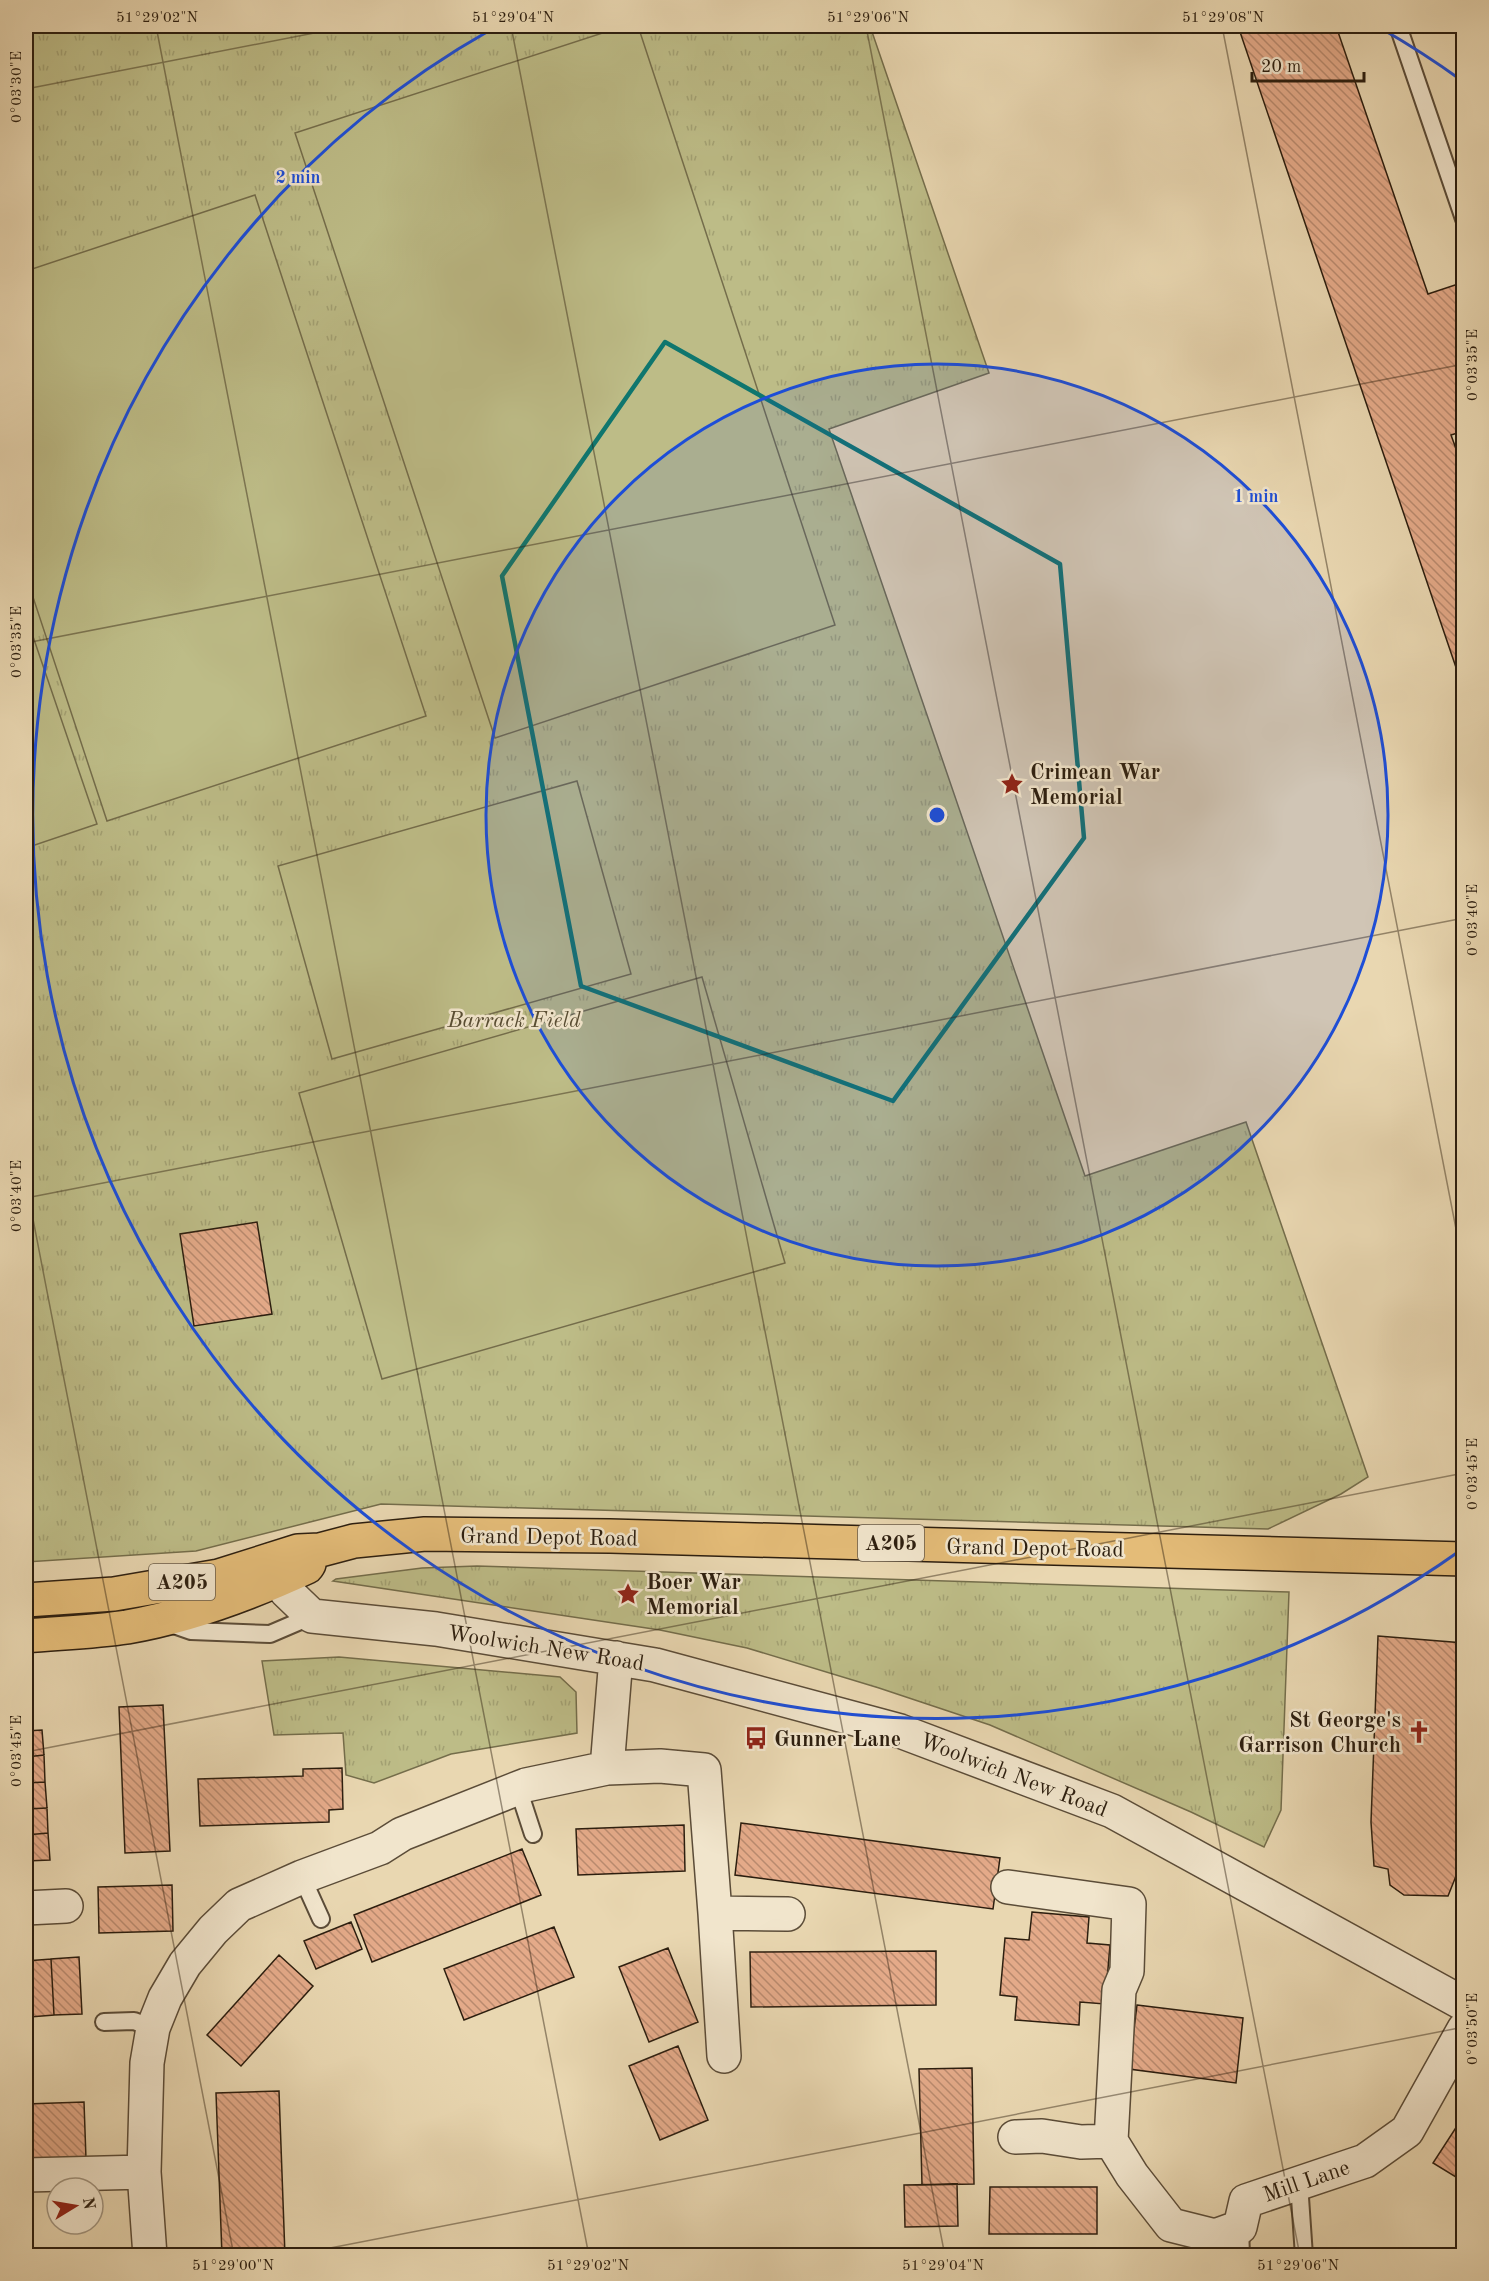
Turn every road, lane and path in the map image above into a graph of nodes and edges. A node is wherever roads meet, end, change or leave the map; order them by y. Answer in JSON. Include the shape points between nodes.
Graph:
{"nodes":[{"id":1,"x":1398,"y":26,"type":"edge"},
{"id":2,"x":1464,"y":219,"type":"edge"},
{"id":3,"x":1464,"y":1559,"type":"edge"},
{"id":4,"x":275,"y":1570,"type":"junction"},
{"id":5,"x":26,"y":1600,"type":"edge"},
{"id":6,"x":312,"y":1616,"type":"junction"},
{"id":7,"x":161,"y":1620,"type":"junction"},
{"id":8,"x":26,"y":1636,"type":"edge"},
{"id":9,"x":616,"y":1658,"type":"junction"},
{"id":10,"x":606,"y":1768,"type":"junction"},
{"id":11,"x":518,"y":1788,"type":"junction"},
{"id":12,"x":533,"y":1834,"type":"dead end"},
{"id":13,"x":302,"y":1877,"type":"junction"},
{"id":14,"x":1008,"y":1887,"type":"dead end"},
{"id":15,"x":66,"y":1906,"type":"dead end"},
{"id":16,"x":26,"y":1908,"type":"edge"},
{"id":17,"x":715,"y":1913,"type":"junction"},
{"id":18,"x":788,"y":1914,"type":"dead end"},
{"id":19,"x":321,"y":1919,"type":"dead end"},
{"id":20,"x":1464,"y":2004,"type":"edge"},
{"id":21,"x":104,"y":2022,"type":"dead end"},
{"id":22,"x":153,"y":2028,"type":"junction"},
{"id":23,"x":1464,"y":2029,"type":"edge"},
{"id":24,"x":724,"y":2056,"type":"dead end"},
{"id":25,"x":1015,"y":2136,"type":"dead end"},
{"id":26,"x":1111,"y":2141,"type":"junction"},
{"id":27,"x":144,"y":2172,"type":"junction"},
{"id":28,"x":26,"y":2175,"type":"edge"},
{"id":29,"x":1299,"y":2183,"type":"junction"},
{"id":30,"x":1240,"y":2241,"type":"edge"},
{"id":31,"x":150,"y":2256,"type":"edge"},
{"id":32,"x":1304,"y":2256,"type":"edge"}],
"edges":[{"from":1,"to":2,"type":"lane"},
{"from":3,"to":4,"type":"highway","name":"Grand Depot Road","number":"A205","via":[[425,1534],[354,1541],[320,1550],[307,1567]]},
{"from":4,"to":5,"type":"highway","number":"A205","via":[[114,1594]]},
{"from":4,"to":6,"type":"street","via":[[286,1591]]},
{"from":4,"to":7,"type":"highway","number":"A205","via":[[235,1598]]},
{"from":6,"to":7,"type":"lane","name":"Woolwich New Road","via":[[270,1634],[191,1631]]},
{"from":6,"to":9,"type":"street","name":"Woolwich New Road","via":[[436,1629]]},
{"from":7,"to":8,"type":"highway","number":"A205"},
{"from":9,"to":10,"type":"street"},
{"from":9,"to":20,"type":"street","name":"Woolwich New Road","via":[[900,1731],[1112,1811]]},
{"from":10,"to":11,"type":"street"},
{"from":10,"to":17,"type":"street","via":[[660,1766],[704,1770]]},
{"from":11,"to":12,"type":"lane"},
{"from":11,"to":13,"type":"street"},
{"from":13,"to":19,"type":"lane"},
{"from":13,"to":22,"type":"street","via":[[239,1905],[213,1930],[185,1964]]},
{"from":14,"to":26,"type":"street","via":[[1129,1904],[1128,1971],[1119,1990]]},
{"from":15,"to":16,"type":"street"},
{"from":17,"to":18,"type":"street"},
{"from":17,"to":24,"type":"street"},
{"from":21,"to":22,"type":"lane","via":[[134,2020]]},
{"from":22,"to":27,"type":"street","via":[[147,2063]]},
{"from":23,"to":29,"type":"street","name":"Mill Lane","via":[[1407,2131],[1365,2161]]},
{"from":25,"to":26,"type":"street"},
{"from":26,"to":30,"type":"street","name":"Mill Lane","via":[[1171,2225]]},
{"from":27,"to":28,"type":"street"},
{"from":27,"to":31,"type":"street"},
{"from":29,"to":30,"type":"street","name":"Mill Lane","via":[[1246,2201]]},
{"from":29,"to":32,"type":"lane"}]}
